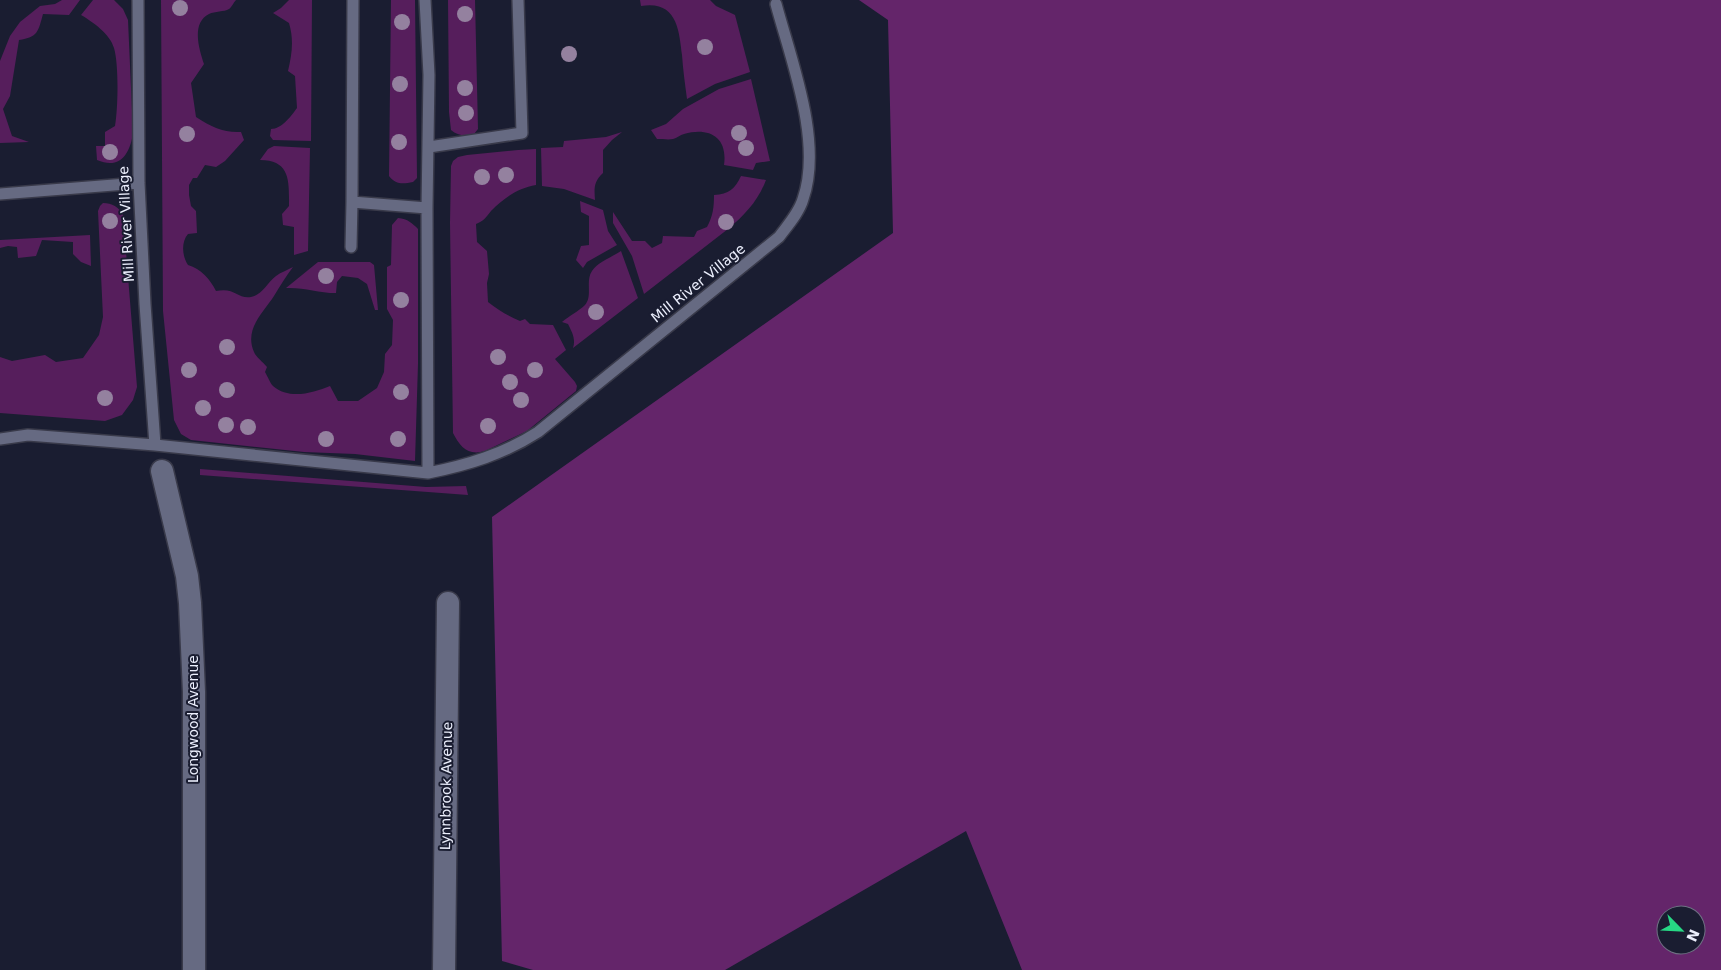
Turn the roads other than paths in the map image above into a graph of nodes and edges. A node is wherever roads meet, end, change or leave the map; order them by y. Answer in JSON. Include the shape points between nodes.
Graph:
{"nodes":[{"id":1,"x":138,"y":0,"type":"edge"},
{"id":2,"x":353,"y":0,"type":"edge"},
{"id":3,"x":425,"y":0,"type":"edge"},
{"id":4,"x":518,"y":0,"type":"edge"},
{"id":5,"x":776,"y":4,"type":"dead end"},
{"id":6,"x":522,"y":134,"type":"junction"},
{"id":7,"x":522,"y":146,"type":"dead end"},
{"id":8,"x":428,"y":147,"type":"junction"},
{"id":9,"x":139,"y":183,"type":"junction"},
{"id":10,"x":0,"y":194,"type":"edge"},
{"id":11,"x":352,"y":202,"type":"junction"},
{"id":12,"x":427,"y":208,"type":"junction"},
{"id":13,"x":351,"y":247,"type":"dead end"},
{"id":14,"x":0,"y":439,"type":"edge"},
{"id":15,"x":155,"y":446,"type":"junction"},
{"id":16,"x":162,"y":471,"type":"dead end"},
{"id":17,"x":428,"y":473,"type":"junction"},
{"id":18,"x":448,"y":603,"type":"dead end"},
{"id":19,"x":194,"y":970,"type":"edge"},
{"id":20,"x":444,"y":970,"type":"edge"}],
"edges":[{"from":1,"to":9,"type":"lane","name":"Mill River Village"},
{"from":2,"to":11,"type":"lane"},
{"from":3,"to":8,"type":"lane"},
{"from":4,"to":6,"type":"lane"},
{"from":5,"to":17,"type":"lane","name":"Mill River Village","via":[[810,141],[803,201],[779,238],[538,432],[489,457]]},
{"from":6,"to":7,"type":"lane"},
{"from":6,"to":8,"type":"lane"},
{"from":8,"to":12,"type":"lane"},
{"from":9,"to":10,"type":"lane"},
{"from":9,"to":15,"type":"lane","name":"Mill River Village"},
{"from":11,"to":12,"type":"lane"},
{"from":11,"to":13,"type":"lane"},
{"from":12,"to":17,"type":"lane"},
{"from":14,"to":15,"type":"lane","name":"Mill River Village","via":[[28,435]]},
{"from":15,"to":17,"type":"lane","name":"Mill River Village"},
{"from":16,"to":19,"type":"street","name":"Longwood Avenue","via":[[187,576],[190,603],[194,692]]},
{"from":18,"to":20,"type":"street","name":"Lynnbrook Avenue"}]}
